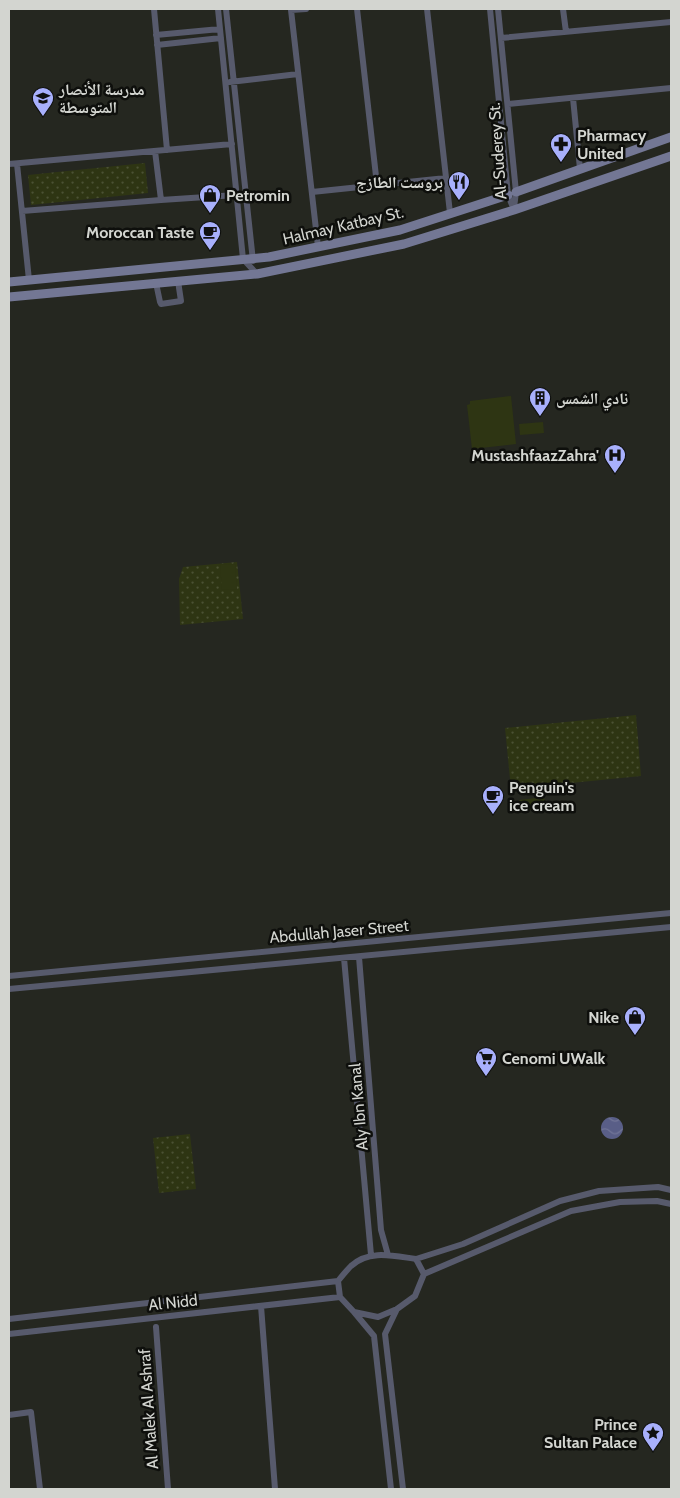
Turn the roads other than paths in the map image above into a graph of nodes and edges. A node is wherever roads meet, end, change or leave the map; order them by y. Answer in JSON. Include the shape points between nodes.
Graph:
{"nodes":[{"id":1,"x":154,"y":9,"type":"edge"},
{"id":2,"x":218,"y":9,"type":"edge"},
{"id":3,"x":226,"y":9,"type":"edge"},
{"id":4,"x":306,"y":9,"type":"edge"},
{"id":5,"x":357,"y":9,"type":"edge"},
{"id":6,"x":427,"y":9,"type":"edge"},
{"id":7,"x":490,"y":9,"type":"edge"},
{"id":8,"x":498,"y":9,"type":"edge"},
{"id":9,"x":563,"y":9,"type":"edge"},
{"id":10,"x":671,"y":22,"type":"edge"},
{"id":11,"x":220,"y":29,"type":"junction"},
{"id":12,"x":566,"y":32,"type":"junction"},
{"id":13,"x":156,"y":35,"type":"junction"},
{"id":14,"x":221,"y":38,"type":"junction"},
{"id":15,"x":501,"y":38,"type":"junction"},
{"id":16,"x":157,"y":45,"type":"junction"},
{"id":17,"x":298,"y":74,"type":"junction"},
{"id":18,"x":234,"y":81,"type":"junction"},
{"id":19,"x":226,"y":82,"type":"junction"},
{"id":20,"x":671,"y":88,"type":"edge"},
{"id":21,"x":573,"y":98,"type":"junction"},
{"id":22,"x":508,"y":104,"type":"junction"},
{"id":23,"x":671,"y":137,"type":"edge"},
{"id":24,"x":232,"y":144,"type":"junction"},
{"id":25,"x":167,"y":150,"type":"junction"},
{"id":26,"x":155,"y":151,"type":"junction"},
{"id":27,"x":671,"y":156,"type":"edge"},
{"id":28,"x":9,"y":164,"type":"edge"},
{"id":29,"x":17,"y":164,"type":"junction"},
{"id":30,"x":580,"y":169,"type":"junction"},
{"id":31,"x":446,"y":178,"type":"junction"},
{"id":32,"x":377,"y":185,"type":"junction"},
{"id":33,"x":312,"y":192,"type":"junction"},
{"id":34,"x":512,"y":193,"type":"junction"},
{"id":35,"x":236,"y":195,"type":"junction"},
{"id":36,"x":161,"y":200,"type":"junction"},
{"id":37,"x":514,"y":210,"type":"junction"},
{"id":38,"x":22,"y":211,"type":"junction"},
{"id":39,"x":450,"y":213,"type":"junction"},
{"id":40,"x":318,"y":247,"type":"junction"},
{"id":41,"x":247,"y":259,"type":"junction"},
{"id":42,"x":257,"y":274,"type":"junction"},
{"id":43,"x":29,"y":280,"type":"junction"},
{"id":44,"x":178,"y":281,"type":"junction"},
{"id":45,"x":9,"y":282,"type":"edge"},
{"id":46,"x":156,"y":283,"type":"junction"},
{"id":47,"x":9,"y":297,"type":"edge"},
{"id":48,"x":671,"y":913,"type":"edge"},
{"id":49,"x":671,"y":927,"type":"edge"},
{"id":50,"x":463,"y":933,"type":"junction"},
{"id":51,"x":465,"y":947,"type":"junction"},
{"id":52,"x":359,"y":957,"type":"junction"},
{"id":53,"x":344,"y":958,"type":"junction"},
{"id":54,"x":9,"y":976,"type":"edge"},
{"id":55,"x":9,"y":990,"type":"edge"},
{"id":56,"x":628,"y":1189,"type":"junction"},
{"id":57,"x":671,"y":1190,"type":"edge"},
{"id":58,"x":586,"y":1194,"type":"junction"},
{"id":59,"x":629,"y":1202,"type":"junction"},
{"id":60,"x":671,"y":1204,"type":"edge"},
{"id":61,"x":588,"y":1208,"type":"junction"},
{"id":62,"x":530,"y":1214,"type":"junction"},
{"id":63,"x":536,"y":1226,"type":"junction"},
{"id":64,"x":470,"y":1241,"type":"junction"},
{"id":65,"x":474,"y":1252,"type":"junction"},
{"id":66,"x":371,"y":1255,"type":"junction"},
{"id":67,"x":388,"y":1255,"type":"junction"},
{"id":68,"x":416,"y":1259,"type":"junction"},
{"id":69,"x":424,"y":1274,"type":"junction"},
{"id":70,"x":338,"y":1281,"type":"junction"},
{"id":71,"x":340,"y":1297,"type":"junction"},
{"id":72,"x":261,"y":1306,"type":"junction"},
{"id":73,"x":397,"y":1309,"type":"junction"},
{"id":74,"x":354,"y":1312,"type":"junction"},
{"id":75,"x":9,"y":1319,"type":"edge"},
{"id":76,"x":156,"y":1327,"type":"dead end"},
{"id":77,"x":9,"y":1334,"type":"edge"},
{"id":78,"x":9,"y":1414,"type":"edge"},
{"id":79,"x":384,"y":1418,"type":"junction"},
{"id":80,"x":395,"y":1418,"type":"junction"},
{"id":81,"x":40,"y":1489,"type":"edge"},
{"id":82,"x":168,"y":1489,"type":"edge"},
{"id":83,"x":275,"y":1489,"type":"edge"},
{"id":84,"x":391,"y":1489,"type":"edge"},
{"id":85,"x":403,"y":1489,"type":"edge"}],
"edges":[{"from":1,"to":13,"type":"street"},
{"from":2,"to":11,"type":"street"},
{"from":3,"to":18,"type":"street"},
{"from":4,"to":17,"type":"street","via":[[291,10]]},
{"from":5,"to":32,"type":"street"},
{"from":6,"to":31,"type":"street"},
{"from":7,"to":34,"type":"street","name":"Al-Suderey St."},
{"from":8,"to":15,"type":"street","name":"Al-Suderey St."},
{"from":9,"to":12,"type":"street"},
{"from":10,"to":12,"type":"street"},
{"from":11,"to":13,"type":"street"},
{"from":11,"to":14,"type":"street"},
{"from":12,"to":15,"type":"street"},
{"from":13,"to":16,"type":"street"},
{"from":14,"to":16,"type":"street"},
{"from":14,"to":19,"type":"street"},
{"from":15,"to":22,"type":"street","name":"Al-Suderey St."},
{"from":16,"to":25,"type":"street"},
{"from":17,"to":18,"type":"street"},
{"from":17,"to":33,"type":"street"},
{"from":18,"to":19,"type":"street"},
{"from":18,"to":41,"type":"street"},
{"from":19,"to":24,"type":"street"},
{"from":20,"to":21,"type":"street"},
{"from":21,"to":22,"type":"street"},
{"from":21,"to":30,"type":"street"},
{"from":22,"to":34,"type":"street","name":"Al-Suderey St."},
{"from":23,"to":30,"type":"street","name":"Halmay Katbay St."},
{"from":24,"to":25,"type":"street"},
{"from":24,"to":35,"type":"street"},
{"from":25,"to":26,"type":"street"},
{"from":26,"to":29,"type":"street"},
{"from":26,"to":36,"type":"street"},
{"from":27,"to":37,"type":"street","name":"Halmay Katbay St."},
{"from":28,"to":29,"type":"street"},
{"from":29,"to":38,"type":"street"},
{"from":30,"to":34,"type":"street","name":"Halmay Katbay St."},
{"from":31,"to":32,"type":"street"},
{"from":31,"to":39,"type":"street"},
{"from":32,"to":33,"type":"street"},
{"from":33,"to":40,"type":"street"},
{"from":34,"to":37,"type":"street","name":"Al-Suderey St."},
{"from":34,"to":39,"type":"street","name":"Halmay Katbay St."},
{"from":35,"to":36,"type":"street"},
{"from":35,"to":41,"type":"street"},
{"from":36,"to":38,"type":"street"},
{"from":37,"to":42,"type":"street","name":"Halmay Katbay St.","via":[[404,244]]},
{"from":38,"to":43,"type":"street"},
{"from":39,"to":40,"type":"street","name":"Halmay Katbay St.","via":[[400,230]]},
{"from":40,"to":41,"type":"street","name":"Halmay Katbay St."},
{"from":41,"to":42,"type":"street"},
{"from":41,"to":43,"type":"street","name":"Halmay Katbay St."},
{"from":42,"to":44,"type":"street","name":"Halmay Katbay St."},
{"from":43,"to":45,"type":"street","name":"Halmay Katbay St."},
{"from":44,"to":46,"type":"street","name":"Halmay Katbay St."},
{"from":44,"to":46,"type":"street","via":[[181,301],[162,304]]},
{"from":46,"to":47,"type":"street","name":"Halmay Katbay St."},
{"from":48,"to":50,"type":"street","name":"Abdullah Jaser Street"},
{"from":49,"to":51,"type":"street","name":"Abdullah Jaser Street"},
{"from":50,"to":51,"type":"street"},
{"from":50,"to":54,"type":"street","name":"Abdullah Jaser Street"},
{"from":51,"to":52,"type":"street","name":"Abdullah Jaser Street"},
{"from":52,"to":53,"type":"street","name":"Abdullah Jaser Street"},
{"from":52,"to":67,"type":"street","name":"Aly Ibn Kanal","via":[[381,1230]]},
{"from":53,"to":55,"type":"street","name":"Abdullah Jaser Street"},
{"from":53,"to":66,"type":"street"},
{"from":56,"to":57,"type":"street","via":[[658,1187]]},
{"from":56,"to":58,"type":"street"},
{"from":56,"to":59,"type":"street"},
{"from":58,"to":61,"type":"street"},
{"from":58,"to":62,"type":"street"},
{"from":59,"to":60,"type":"street"},
{"from":59,"to":61,"type":"street"},
{"from":61,"to":63,"type":"street"},
{"from":62,"to":63,"type":"street"},
{"from":62,"to":64,"type":"street"},
{"from":63,"to":65,"type":"street"},
{"from":64,"to":65,"type":"street"},
{"from":64,"to":68,"type":"street"},
{"from":65,"to":69,"type":"street"},
{"from":66,"to":67,"type":"street"},
{"from":66,"to":70,"type":"street","via":[[352,1264]]},
{"from":67,"to":68,"type":"street"},
{"from":68,"to":69,"type":"street"},
{"from":69,"to":73,"type":"street","via":[[415,1296]]},
{"from":70,"to":71,"type":"street"},
{"from":70,"to":75,"type":"street"},
{"from":71,"to":72,"type":"street","name":"Al Nidd"},
{"from":71,"to":74,"type":"street"},
{"from":72,"to":77,"type":"street","name":"Al Nidd"},
{"from":72,"to":83,"type":"street"},
{"from":73,"to":74,"type":"street","via":[[378,1317]]},
{"from":73,"to":80,"type":"street","via":[[385,1334]]},
{"from":74,"to":79,"type":"street","via":[[374,1336]]},
{"from":76,"to":82,"type":"street","name":"Al Malek Al Ashraf"},
{"from":78,"to":81,"type":"street","via":[[30,1412]]},
{"from":79,"to":80,"type":"street"},
{"from":79,"to":84,"type":"street"},
{"from":80,"to":85,"type":"street"}]}
